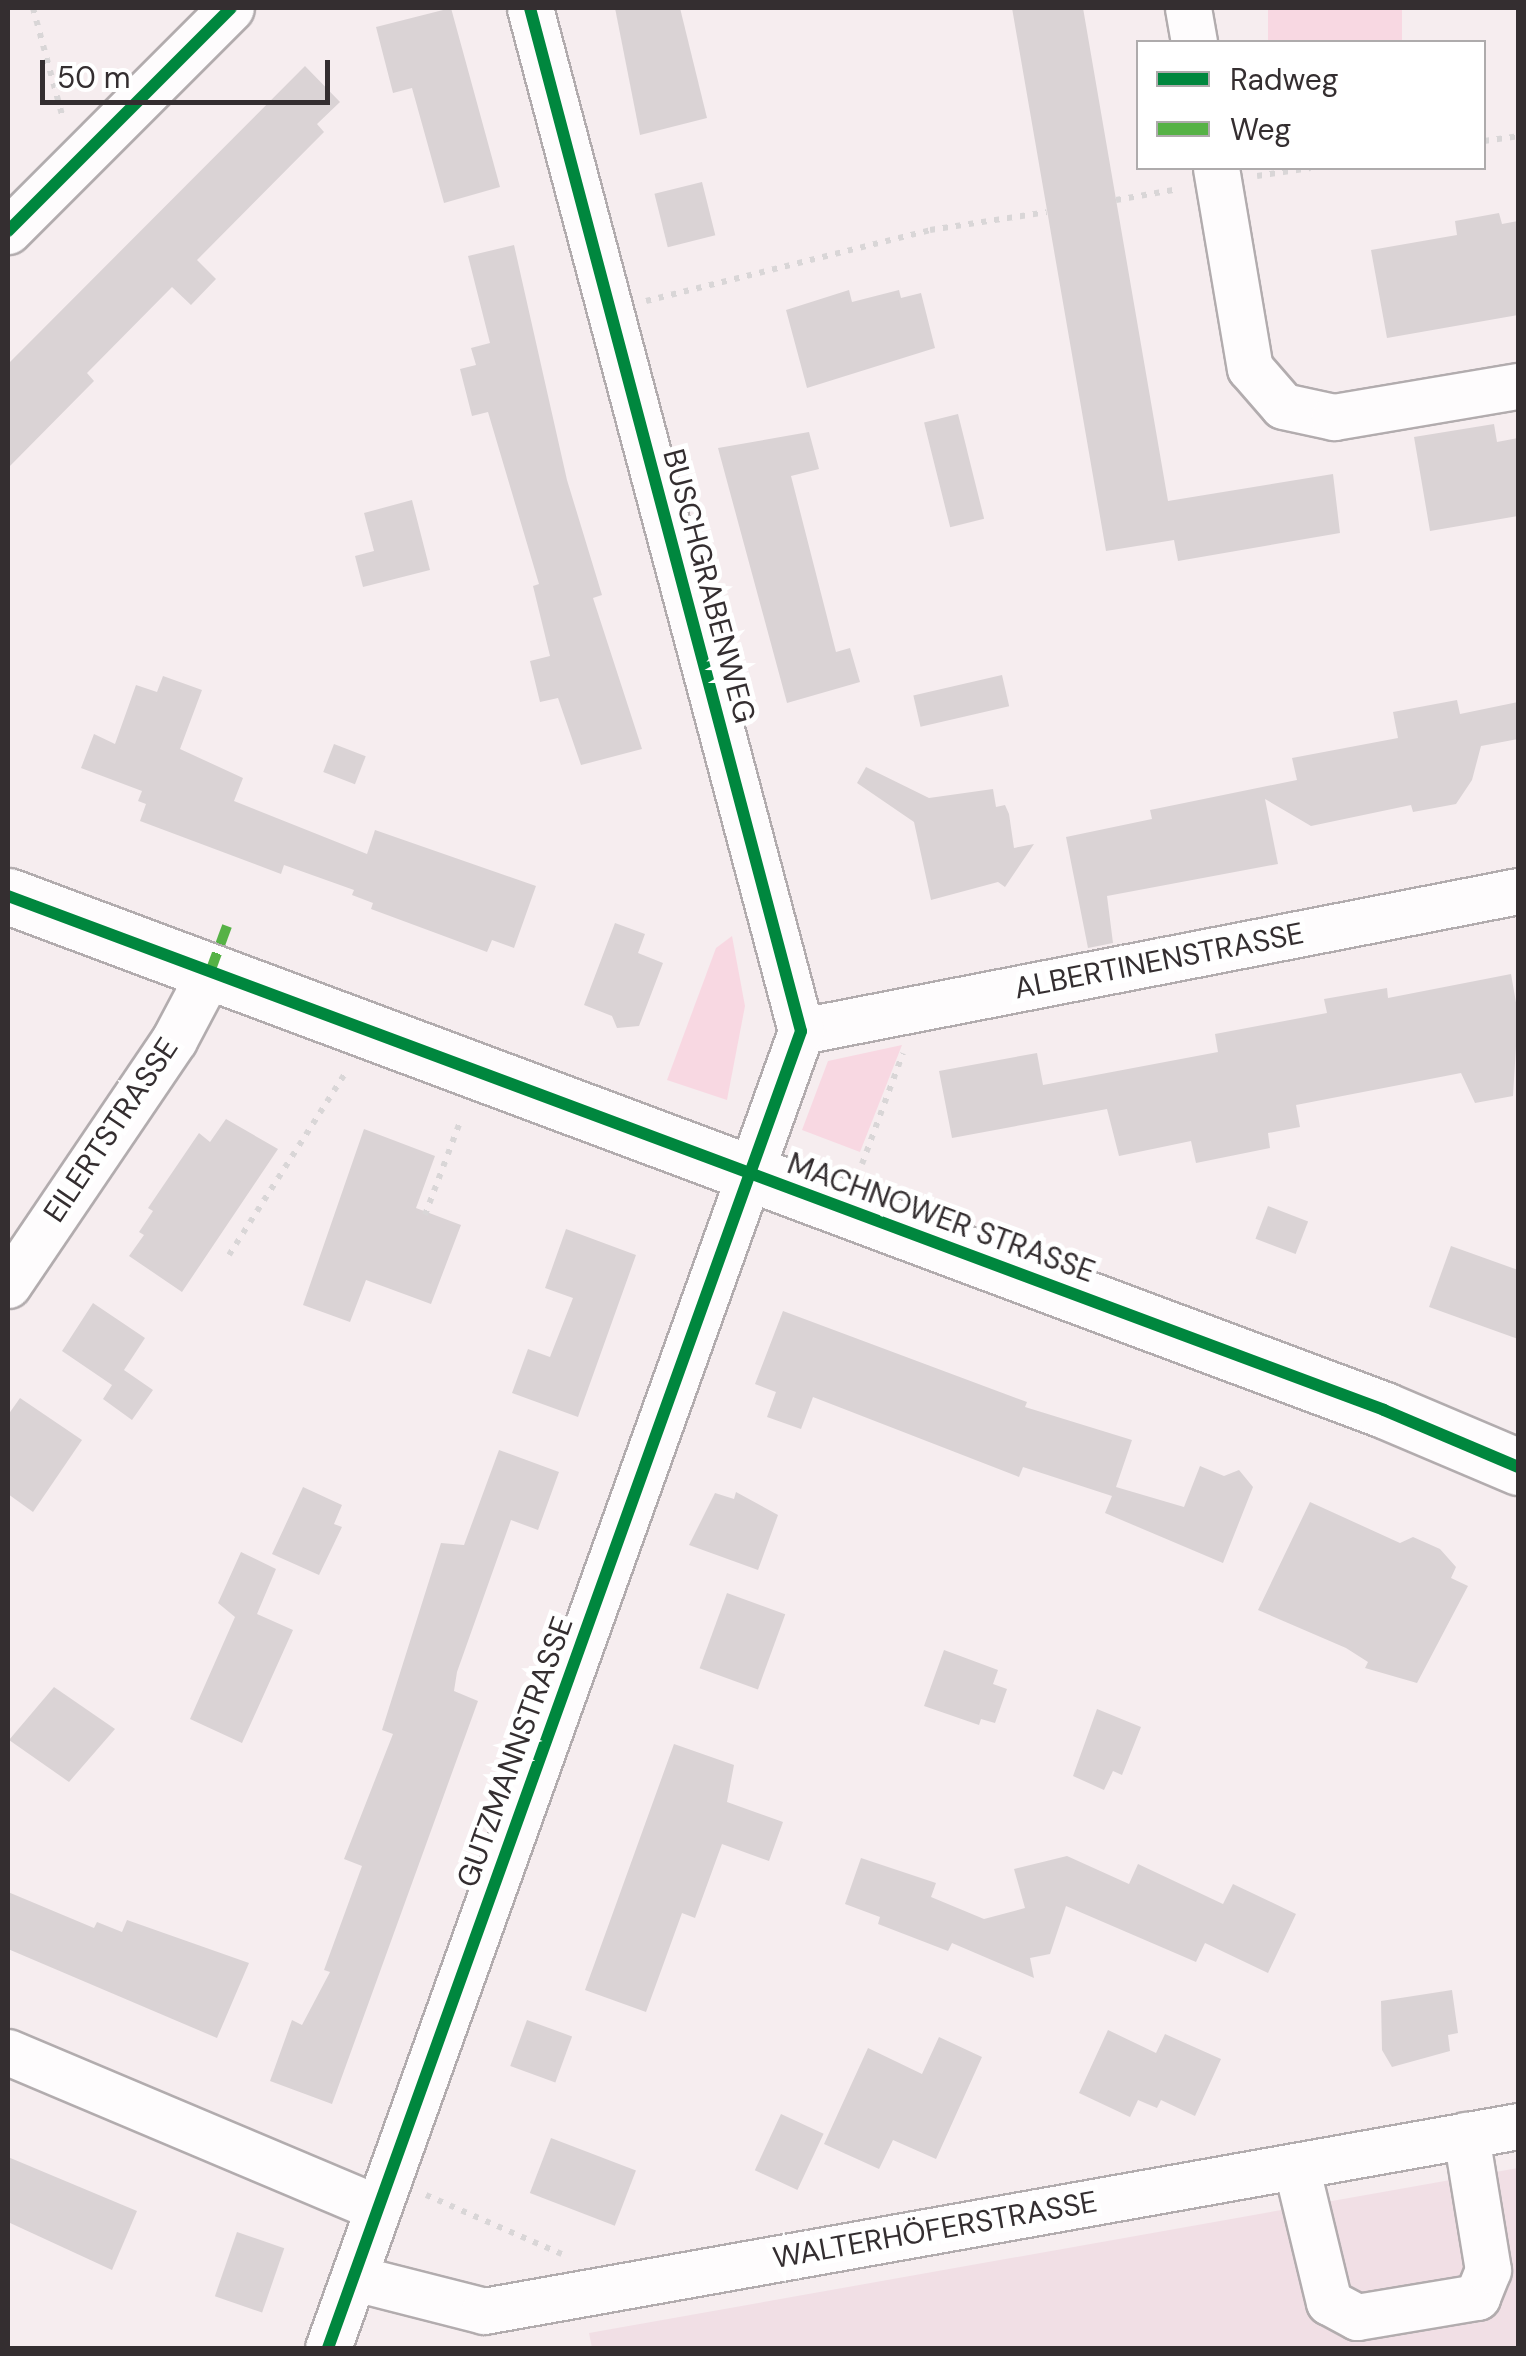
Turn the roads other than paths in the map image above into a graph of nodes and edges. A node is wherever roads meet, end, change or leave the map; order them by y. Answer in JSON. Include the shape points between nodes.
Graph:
{"nodes":[{"id":1,"x":231,"y":8,"type":"edge"},
{"id":2,"x":530,"y":8,"type":"edge"},
{"id":3,"x":1188,"y":8,"type":"edge"},
{"id":4,"x":1194,"y":40,"type":"edge"},
{"id":5,"x":1216,"y":178,"type":"edge"},
{"id":6,"x":8,"y":231,"type":"edge"},
{"id":7,"x":1518,"y":386,"type":"edge"},
{"id":8,"x":1518,"y":891,"type":"edge"},
{"id":9,"x":8,"y":896,"type":"edge"},
{"id":10,"x":210,"y":972,"type":"junction"},
{"id":11,"x":800,"y":1031,"type":"junction"},
{"id":12,"x":748,"y":1173,"type":"junction"},
{"id":13,"x":8,"y":1285,"type":"edge"},
{"id":14,"x":1518,"y":1467,"type":"edge"},
{"id":15,"x":8,"y":2052,"type":"edge"},
{"id":16,"x":1518,"y":2126,"type":"edge"},
{"id":17,"x":1466,"y":2135,"type":"junction"},
{"id":18,"x":1296,"y":2166,"type":"junction"},
{"id":19,"x":397,"y":2200,"type":"junction"},
{"id":20,"x":354,"y":2278,"type":"junction"},
{"id":21,"x":328,"y":2348,"type":"edge"}],
"edges":[{"from":1,"to":6,"type":"street"},
{"from":2,"to":11,"type":"street","name":"BUSCHGRABENWEG"},
{"from":3,"to":4,"type":"street"},
{"from":5,"to":7,"type":"street","via":[[1250,368],[1283,406],[1334,417]]},
{"from":8,"to":11,"type":"street","name":"ALBERTINENSTRASSE"},
{"from":9,"to":10,"type":"main road","name":"MACHNOWER STRASSE"},
{"from":10,"to":12,"type":"main road","name":"MACHNOWER STRASSE"},
{"from":10,"to":13,"type":"street","name":"EILERTSTRASSE","via":[[174,1040]]},
{"from":11,"to":12,"type":"street"},
{"from":12,"to":14,"type":"main road","name":"MACHNOWER STRASSE","via":[[1384,1410]]},
{"from":12,"to":19,"type":"street","name":"GUTZMANNSTRASSE"},
{"from":15,"to":19,"type":"street"},
{"from":16,"to":17,"type":"street","name":"WALTERHÖFERSTRASSE"},
{"from":17,"to":18,"type":"street","name":"WALTERHÖFERSTRASSE"},
{"from":17,"to":18,"type":"street","via":[[1488,2270],[1476,2297],[1357,2317],[1329,2302]]},
{"from":18,"to":20,"type":"street","name":"WALTERHÖFERSTRASSE","via":[[484,2312]]},
{"from":19,"to":20,"type":"street","name":"GUTZMANNSTRASSE"},
{"from":20,"to":21,"type":"street","name":"GUTZMANNSTRASSE"}]}
